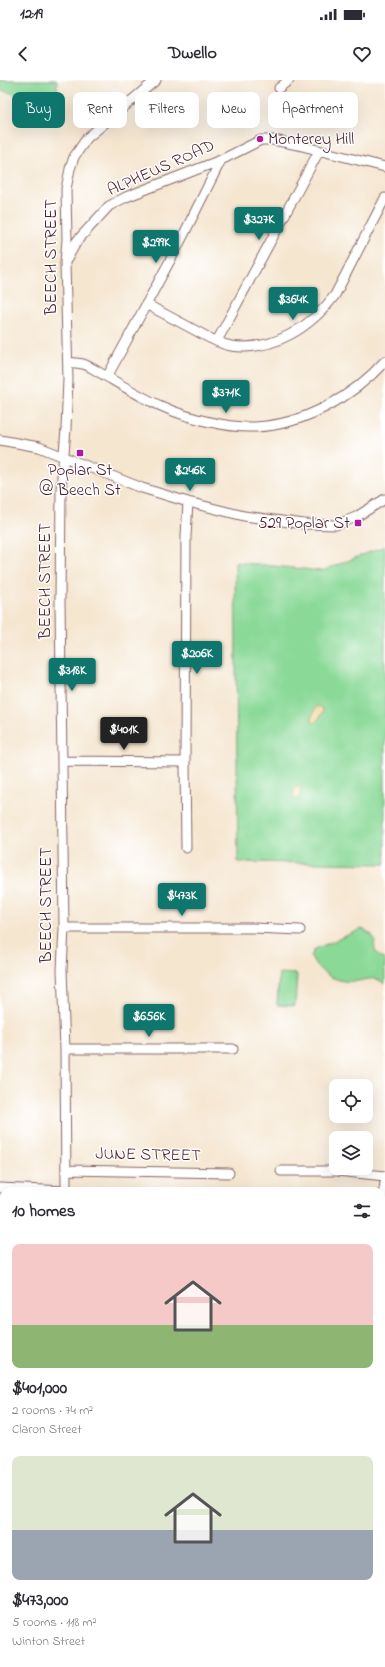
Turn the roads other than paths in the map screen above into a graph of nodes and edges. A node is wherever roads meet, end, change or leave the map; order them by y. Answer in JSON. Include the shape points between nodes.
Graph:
{"nodes":[{"id":1,"x":156,"y":80,"type":"edge"},
{"id":2,"x":289,"y":80,"type":"edge"},
{"id":3,"x":279,"y":88,"type":"dead end"},
{"id":4,"x":319,"y":151,"type":"junction"},
{"id":5,"x":221,"y":160,"type":"junction"},
{"id":6,"x":385,"y":167,"type":"edge"},
{"id":7,"x":385,"y":198,"type":"edge"},
{"id":8,"x":65,"y":263,"type":"junction"},
{"id":9,"x":146,"y":304,"type":"junction"},
{"id":10,"x":217,"y":341,"type":"junction"},
{"id":11,"x":385,"y":361,"type":"edge"},
{"id":12,"x":68,"y":362,"type":"junction"},
{"id":13,"x":107,"y":377,"type":"junction"},
{"id":14,"x":0,"y":440,"type":"edge"},
{"id":15,"x":64,"y":455,"type":"junction"},
{"id":16,"x":385,"y":499,"type":"edge"},
{"id":17,"x":188,"y":502,"type":"junction"},
{"id":18,"x":62,"y":761,"type":"junction"},
{"id":19,"x":185,"y":762,"type":"junction"},
{"id":20,"x":186,"y":848,"type":"dead end"},
{"id":21,"x":64,"y":928,"type":"junction"},
{"id":22,"x":300,"y":930,"type":"dead end"},
{"id":23,"x":65,"y":1049,"type":"junction"},
{"id":24,"x":233,"y":1049,"type":"dead end"},
{"id":25,"x":67,"y":1170,"type":"junction"},
{"id":26,"x":281,"y":1171,"type":"dead end"},
{"id":27,"x":229,"y":1173,"type":"dead end"},
{"id":28,"x":385,"y":1176,"type":"edge"},
{"id":29,"x":66,"y":1187,"type":"edge"}],
"edges":[{"from":1,"to":8,"type":"street","name":"BEECH STREET","via":[[96,128],[76,152],[66,189]]},
{"from":2,"to":3,"type":"street"},
{"from":4,"to":5,"type":"street","name":"ALPHEUS ROAD","via":[[273,140],[261,140]]},
{"from":4,"to":6,"type":"street","name":"ALPHEUS ROAD"},
{"from":4,"to":10,"type":"street"},
{"from":5,"to":8,"type":"street","name":"ALPHEUS ROAD","via":[[109,206],[77,241]]},
{"from":5,"to":9,"type":"street"},
{"from":7,"to":10,"type":"street","via":[[335,295],[311,322],[282,339],[256,347],[230,346]]},
{"from":8,"to":12,"type":"street","name":"BEECH STREET"},
{"from":9,"to":10,"type":"street"},
{"from":9,"to":13,"type":"street"},
{"from":11,"to":13,"type":"street","via":[[375,373],[322,408],[289,422],[255,427],[229,425],[191,417],[161,406]]},
{"from":12,"to":13,"type":"street","via":[[84,364]]},
{"from":12,"to":15,"type":"street","name":"BEECH STREET"},
{"from":14,"to":15,"type":"street","via":[[39,447]]},
{"from":15,"to":17,"type":"street","via":[[142,488]]},
{"from":15,"to":18,"type":"street","name":"BEECH STREET","via":[[61,489],[60,602]]},
{"from":16,"to":17,"type":"street","via":[[356,517],[336,525],[304,524],[244,516]]},
{"from":17,"to":19,"type":"street"},
{"from":18,"to":19,"type":"street"},
{"from":18,"to":21,"type":"street","name":"BEECH STREET"},
{"from":19,"to":20,"type":"street"},
{"from":21,"to":22,"type":"street"},
{"from":21,"to":23,"type":"street","name":"BEECH STREET","via":[[62,970]]},
{"from":23,"to":24,"type":"street"},
{"from":23,"to":25,"type":"street","name":"BEECH STREET"},
{"from":25,"to":27,"type":"street","name":"JUNE STREET"},
{"from":25,"to":29,"type":"street","name":"BEECH STREET"},
{"from":26,"to":28,"type":"street","via":[[337,1171]]}]}
